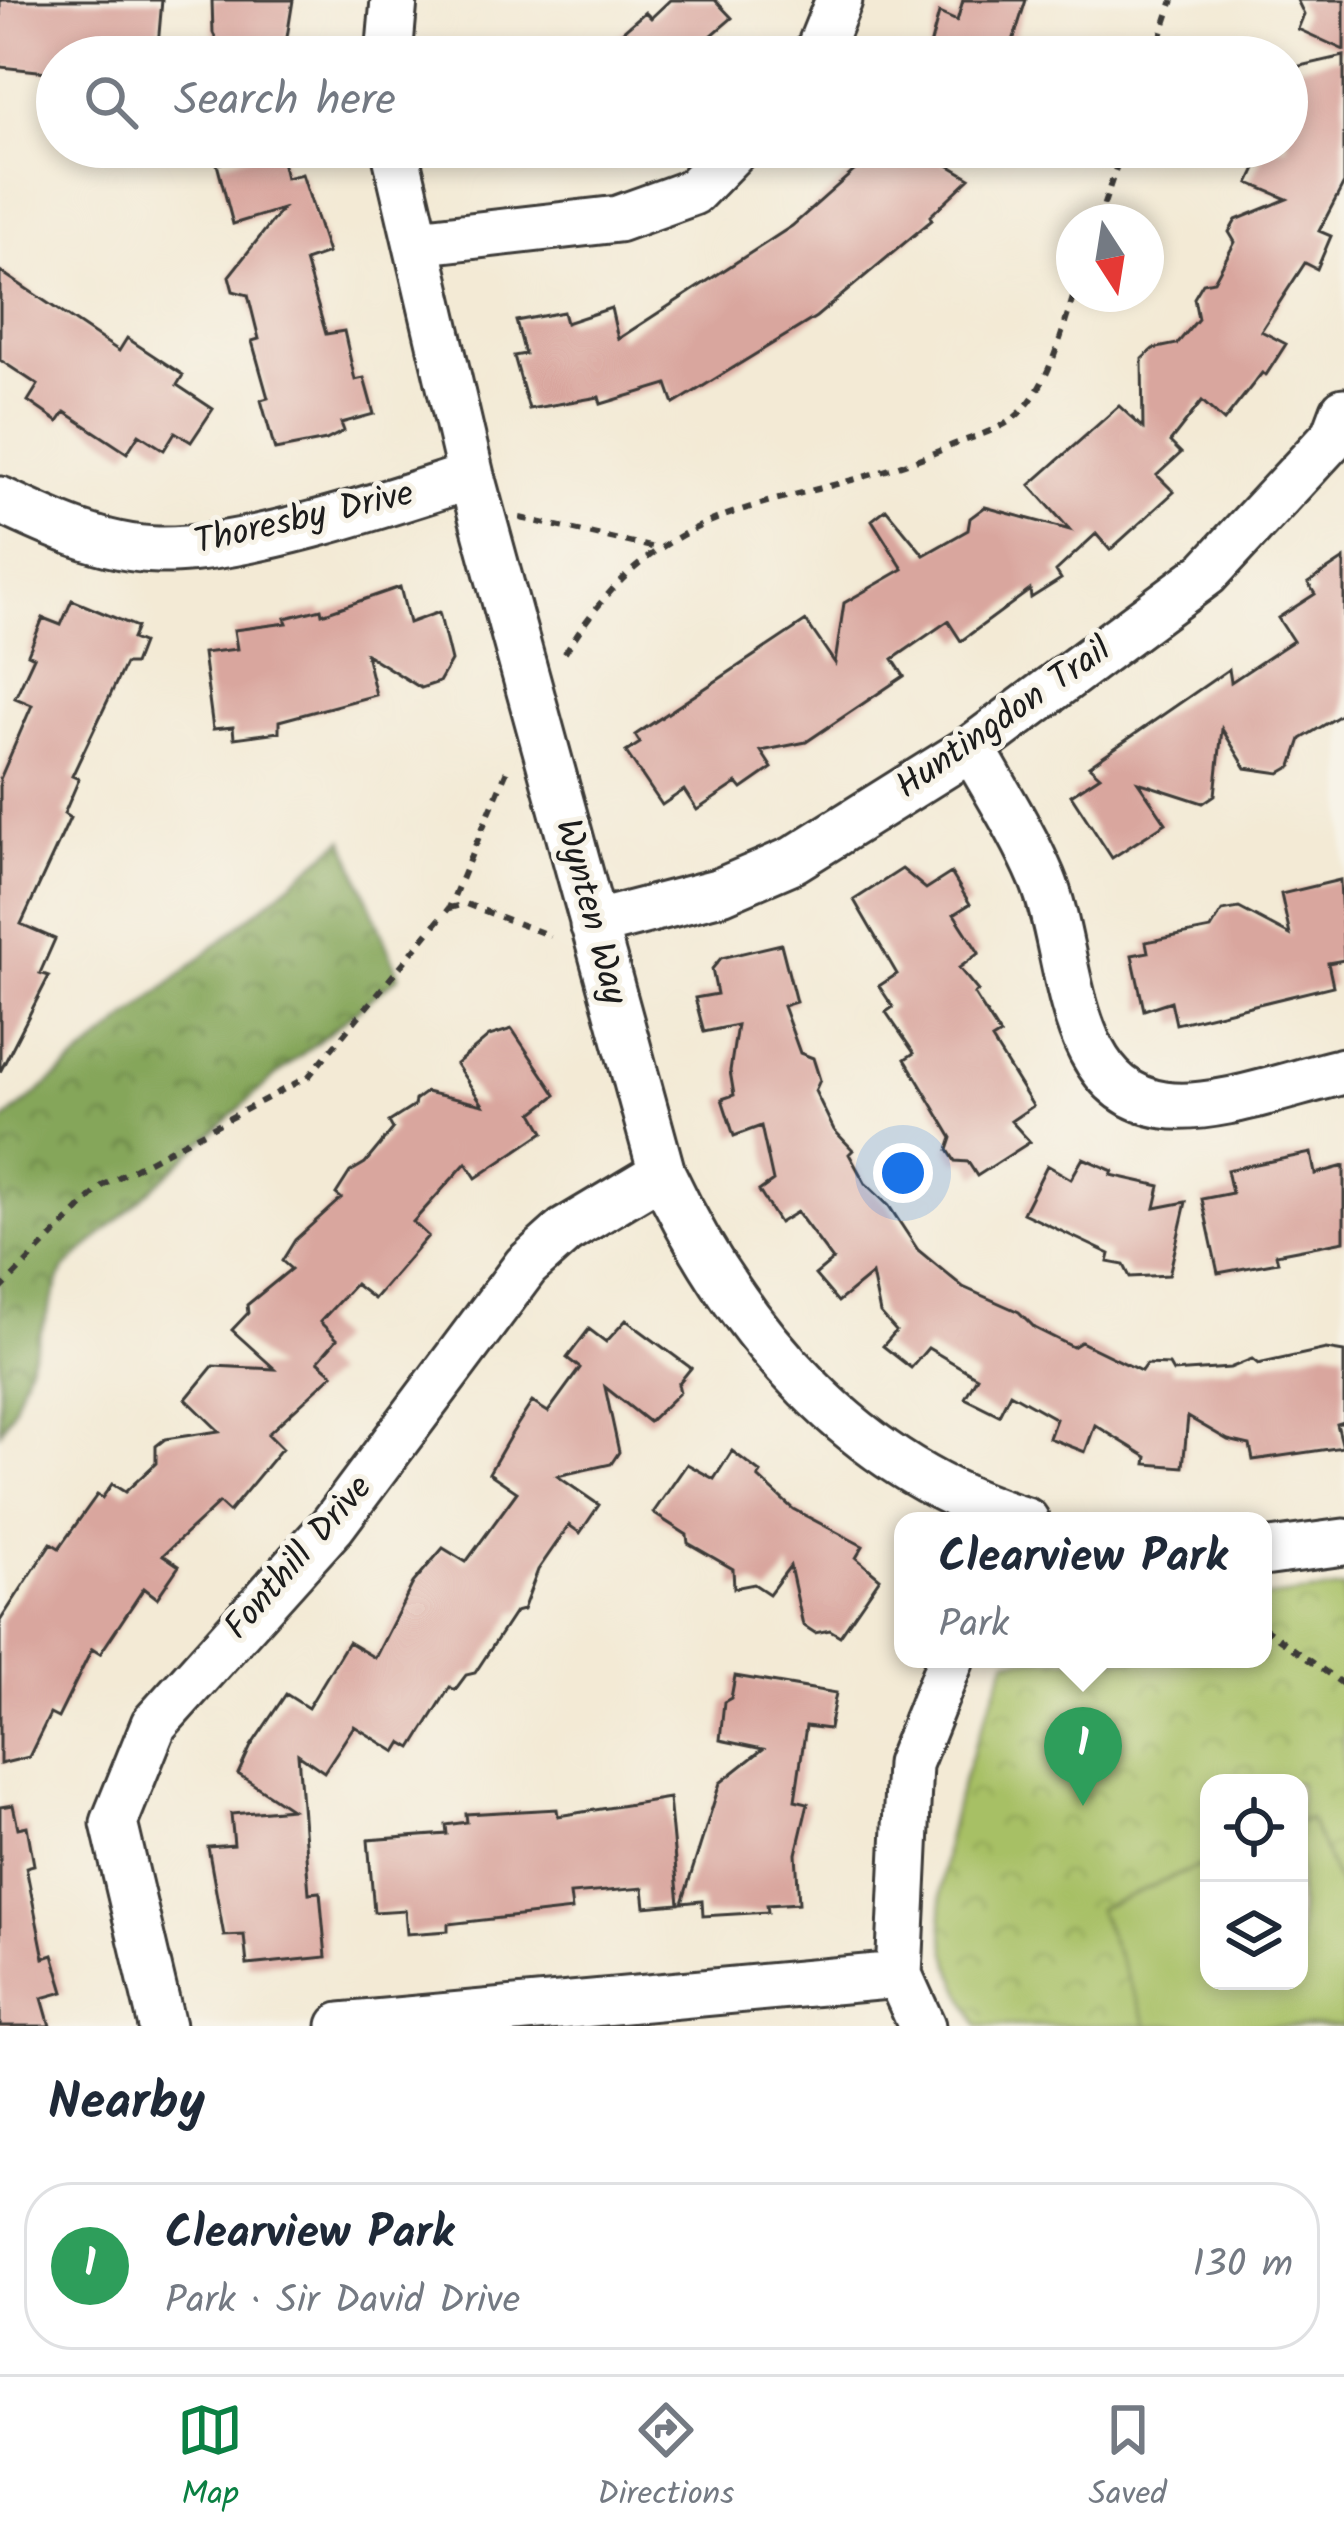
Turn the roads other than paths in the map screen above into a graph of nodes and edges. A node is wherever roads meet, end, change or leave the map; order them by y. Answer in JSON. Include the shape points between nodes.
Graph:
{"nodes":[{"id":1,"x":394,"y":0,"type":"edge"},
{"id":2,"x":839,"y":0,"type":"edge"},
{"id":3,"x":391,"y":36,"type":"edge"},
{"id":4,"x":824,"y":36,"type":"edge"},
{"id":5,"x":399,"y":168,"type":"edge"},
{"id":6,"x":716,"y":168,"type":"edge"},
{"id":7,"x":417,"y":242,"type":"junction"},
{"id":8,"x":1341,"y":429,"type":"edge"},
{"id":9,"x":471,"y":476,"type":"junction"},
{"id":10,"x":0,"y":500,"type":"edge"},
{"id":11,"x":972,"y":748,"type":"junction"},
{"id":12,"x":572,"y":930,"type":"junction"},
{"id":13,"x":1344,"y":1071,"type":"edge"},
{"id":14,"x":662,"y":1173,"type":"junction"},
{"id":15,"x":998,"y":1512,"type":"edge"},
{"id":16,"x":1344,"y":1542,"type":"edge"},
{"id":17,"x":1272,"y":1552,"type":"edge"},
{"id":18,"x":947,"y":1668,"type":"edge"},
{"id":19,"x":899,"y":1975,"type":"junction"},
{"id":20,"x":493,"y":2018,"type":"edge"},
{"id":21,"x":161,"y":2026,"type":"edge"},
{"id":22,"x":341,"y":2026,"type":"edge"},
{"id":23,"x":922,"y":2026,"type":"edge"}],
"edges":[{"from":1,"to":3,"type":"street"},
{"from":2,"to":4,"type":"street"},
{"from":5,"to":7,"type":"street","name":"Wynten Way"},
{"from":6,"to":7,"type":"street","via":[[693,192],[618,219]]},
{"from":7,"to":9,"type":"street","name":"Wynten Way"},
{"from":8,"to":11,"type":"street","name":"Huntingdon Trail","via":[[1207,573]]},
{"from":9,"to":10,"type":"street","name":"Thoresby Drive","via":[[213,547],[154,550],[98,539]]},
{"from":9,"to":12,"type":"street","name":"Wynten Way"},
{"from":11,"to":12,"type":"street","name":"Huntingdon Trail","via":[[793,860],[721,891]]},
{"from":11,"to":13,"type":"street","via":[[1041,876],[1082,1025],[1110,1081],[1143,1101],[1197,1105]]},
{"from":12,"to":14,"type":"street","name":"Wynten Way"},
{"from":14,"to":15,"type":"street","name":"Wynten Way","via":[[712,1271],[788,1368],[885,1452]]},
{"from":14,"to":21,"type":"street","name":"Fonthill Drive","via":[[565,1231],[526,1266],[332,1526],[154,1724],[114,1823]]},
{"from":16,"to":17,"type":"street"},
{"from":18,"to":19,"type":"street","via":[[908,1764]]},
{"from":19,"to":20,"type":"street"},
{"from":19,"to":23,"type":"street"},
{"from":20,"to":22,"type":"street"}]}
